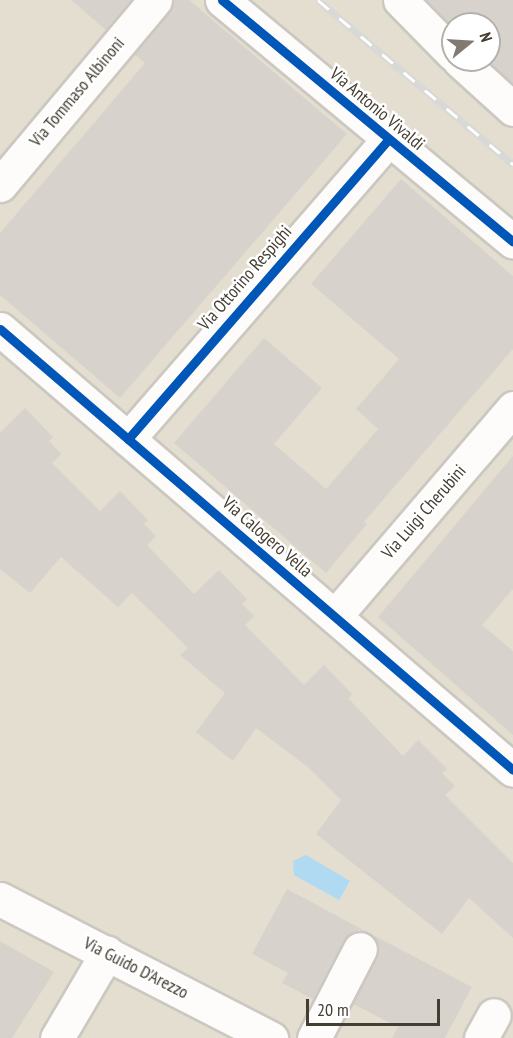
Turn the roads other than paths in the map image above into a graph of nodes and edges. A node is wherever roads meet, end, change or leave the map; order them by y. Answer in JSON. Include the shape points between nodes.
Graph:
{"nodes":[{"id":1,"x":155,"y":0,"type":"edge"},
{"id":2,"x":222,"y":0,"type":"edge"},
{"id":3,"x":400,"y":0,"type":"edge"},
{"id":4,"x":441,"y":42,"type":"edge"},
{"id":5,"x":472,"y":72,"type":"edge"},
{"id":6,"x":513,"y":109,"type":"edge"},
{"id":7,"x":388,"y":140,"type":"junction"},
{"id":8,"x":0,"y":185,"type":"edge"},
{"id":9,"x":513,"y":242,"type":"edge"},
{"id":10,"x":0,"y":329,"type":"edge"},
{"id":11,"x":513,"y":408,"type":"edge"},
{"id":12,"x":128,"y":439,"type":"junction"},
{"id":13,"x":335,"y":616,"type":"junction"},
{"id":14,"x":513,"y":770,"type":"edge"},
{"id":15,"x":0,"y":899,"type":"edge"},
{"id":16,"x":360,"y":950,"type":"dead end"},
{"id":17,"x":106,"y":953,"type":"junction"},
{"id":18,"x":57,"y":1038,"type":"edge"},
{"id":19,"x":271,"y":1038,"type":"edge"},
{"id":20,"x":314,"y":1038,"type":"edge"}],
"edges":[{"from":1,"to":8,"type":"street","name":"Via Tommaso Albinoni"},
{"from":2,"to":7,"type":"street","name":"Via Antonio Vivaldi"},
{"from":3,"to":4,"type":"street"},
{"from":5,"to":6,"type":"street"},
{"from":7,"to":9,"type":"street","name":"Via Antonio Vivaldi"},
{"from":7,"to":12,"type":"street","name":"Via Ottorino Respighi"},
{"from":10,"to":12,"type":"street","name":"Via Calogero Vella"},
{"from":11,"to":13,"type":"street","name":"Via Luigi Cherubini"},
{"from":12,"to":13,"type":"street","name":"Via Calogero Vella"},
{"from":13,"to":14,"type":"street","name":"Via Calogero Vella"},
{"from":15,"to":17,"type":"street","name":"Via Guido D'Arezzo"},
{"from":16,"to":20,"type":"street"},
{"from":17,"to":18,"type":"street"},
{"from":17,"to":19,"type":"street","name":"Via Guido D'Arezzo"}]}
